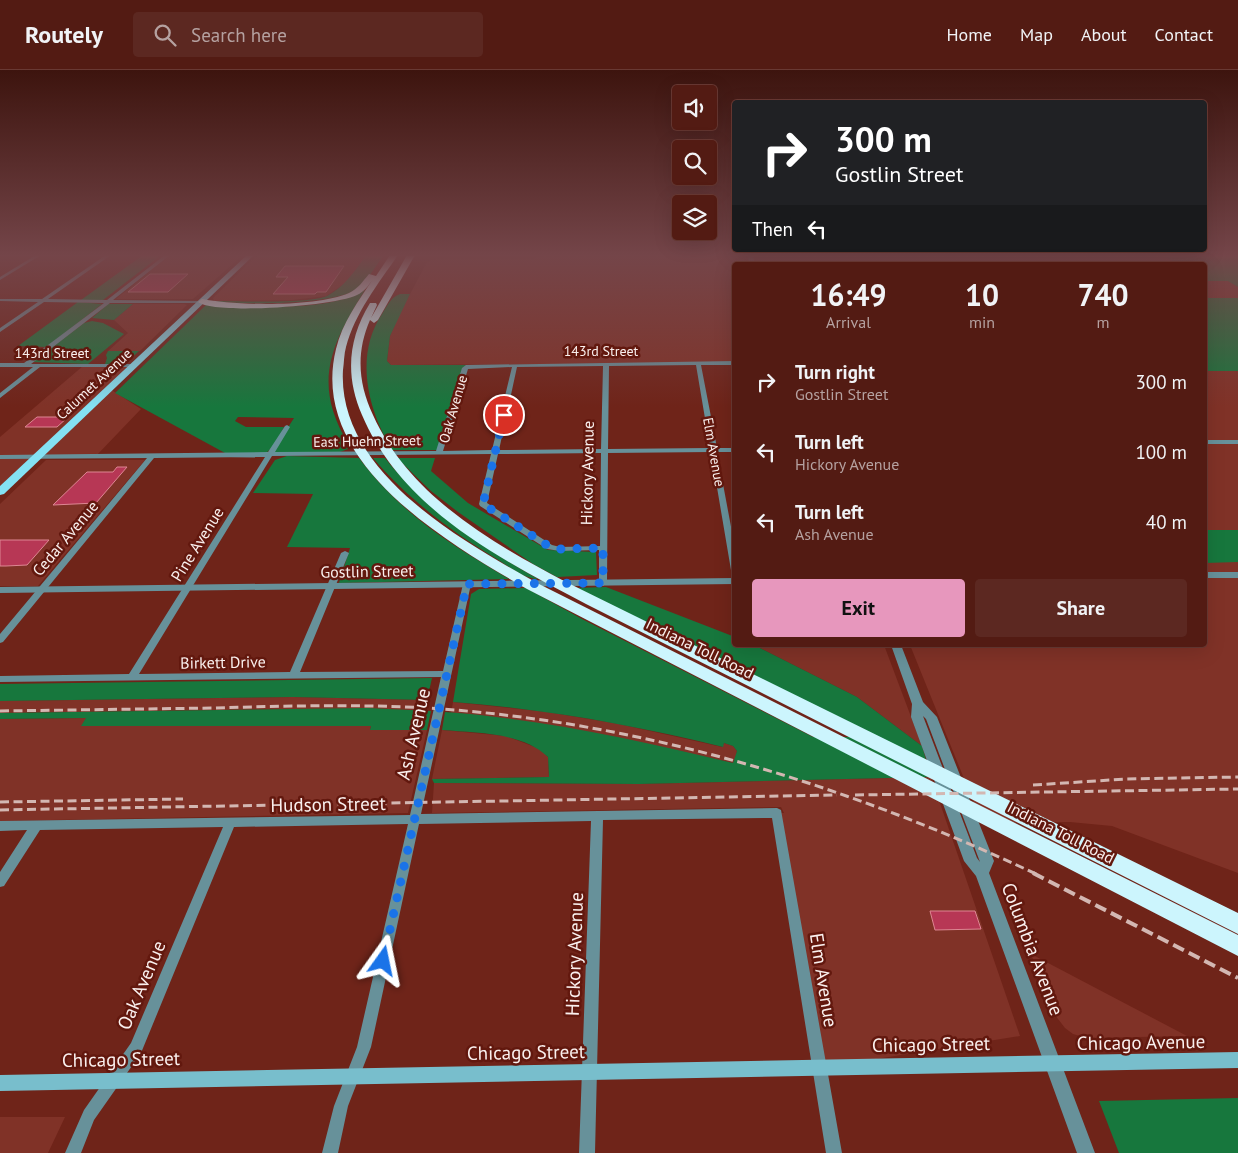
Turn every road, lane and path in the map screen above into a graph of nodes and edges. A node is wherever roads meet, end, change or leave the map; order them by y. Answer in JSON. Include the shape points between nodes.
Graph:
{"nodes":[{"id":1,"x":36,"y":306,"type":"edge"},
{"id":2,"x":104,"y":306,"type":"edge"},
{"id":3,"x":198,"y":306,"type":"edge"},
{"id":4,"x":363,"y":306,"type":"edge"},
{"id":5,"x":374,"y":306,"type":"edge"},
{"id":6,"x":382,"y":306,"type":"edge"},
{"id":7,"x":0,"y":330,"type":"edge"},
{"id":8,"x":355,"y":360,"type":"junction"},
{"id":9,"x":698,"y":363,"type":"junction"},
{"id":10,"x":732,"y":363,"type":"edge"},
{"id":11,"x":606,"y":364,"type":"junction"},
{"id":12,"x":0,"y":365,"type":"edge"},
{"id":13,"x":26,"y":365,"type":"junction"},
{"id":14,"x":39,"y":365,"type":"junction"},
{"id":15,"x":515,"y":365,"type":"junction"},
{"id":16,"x":133,"y":366,"type":"junction"},
{"id":17,"x":468,"y":366,"type":"joint"},
{"id":18,"x":0,"y":396,"type":"edge"},
{"id":19,"x":287,"y":427,"type":"dead end"},
{"id":20,"x":1207,"y":442,"type":"edge"},
{"id":21,"x":1238,"y":442,"type":"edge"},
{"id":22,"x":714,"y":450,"type":"junction"},
{"id":23,"x":732,"y":450,"type":"edge"},
{"id":24,"x":605,"y":451,"type":"junction"},
{"id":25,"x":496,"y":452,"type":"junction"},
{"id":26,"x":439,"y":453,"type":"junction"},
{"id":27,"x":272,"y":455,"type":"junction"},
{"id":28,"x":152,"y":456,"type":"junction"},
{"id":29,"x":0,"y":457,"type":"edge"},
{"id":30,"x":37,"y":457,"type":"junction"},
{"id":31,"x":0,"y":492,"type":"edge"},
{"id":32,"x":603,"y":548,"type":"junction"},
{"id":33,"x":345,"y":553,"type":"dead end"},
{"id":34,"x":732,"y":553,"type":"edge"},
{"id":35,"x":1207,"y":575,"type":"edge"},
{"id":36,"x":1238,"y":575,"type":"edge"},
{"id":37,"x":732,"y":581,"type":"edge"},
{"id":38,"x":603,"y":583,"type":"junction"},
{"id":39,"x":467,"y":584,"type":"junction"},
{"id":40,"x":331,"y":586,"type":"junction"},
{"id":41,"x":189,"y":588,"type":"junction"},
{"id":42,"x":0,"y":590,"type":"edge"},
{"id":43,"x":42,"y":590,"type":"junction"},
{"id":44,"x":0,"y":640,"type":"edge"},
{"id":45,"x":897,"y":647,"type":"edge"},
{"id":46,"x":447,"y":674,"type":"junction"},
{"id":47,"x":294,"y":675,"type":"junction"},
{"id":48,"x":132,"y":678,"type":"junction"},
{"id":49,"x":0,"y":680,"type":"edge"},
{"id":50,"x":777,"y":814,"type":"joint"},
{"id":51,"x":597,"y":817,"type":"junction"},
{"id":52,"x":415,"y":820,"type":"junction"},
{"id":53,"x":230,"y":823,"type":"junction"},
{"id":54,"x":0,"y":826,"type":"edge"},
{"id":55,"x":36,"y":826,"type":"junction"},
{"id":56,"x":1100,"y":865,"type":"junction"},
{"id":57,"x":0,"y":882,"type":"edge"},
{"id":58,"x":1238,"y":924,"type":"edge"},
{"id":59,"x":1238,"y":946,"type":"edge"},
{"id":60,"x":1235,"y":1061,"type":"edge"},
{"id":61,"x":1052,"y":1063,"type":"junction"},
{"id":62,"x":820,"y":1068,"type":"junction"},
{"id":63,"x":589,"y":1071,"type":"junction"},
{"id":64,"x":353,"y":1077,"type":"junction"},
{"id":65,"x":113,"y":1080,"type":"junction"},
{"id":66,"x":0,"y":1083,"type":"edge"},
{"id":67,"x":73,"y":1153,"type":"edge"},
{"id":68,"x":330,"y":1153,"type":"edge"},
{"id":69,"x":587,"y":1153,"type":"edge"},
{"id":70,"x":834,"y":1153,"type":"edge"},
{"id":71,"x":1086,"y":1153,"type":"edge"}],
"edges":[{"from":1,"to":7,"type":"street"},
{"from":2,"to":13,"type":"street"},
{"from":3,"to":16,"type":"main road","name":"Calumet Avenue"},
{"from":4,"to":56,"type":"highway","name":"Indiana Toll Road","via":[[351,324],[338,358],[336,372],[342,415],[357,444],[389,486],[423,515],[466,547],[561,601],[828,737]]},
{"from":5,"to":8,"type":"highway","name":"Indiana Toll Road","via":[[356,347]]},
{"from":6,"to":8,"type":"highway"},
{"from":8,"to":56,"type":"highway","name":"Indiana Toll Road","via":[[364,411],[381,444],[433,501],[468,529],[529,568],[591,601],[862,737]]},
{"from":9,"to":10,"type":"street","name":"143rd Street"},
{"from":9,"to":11,"type":"street","name":"143rd Street"},
{"from":9,"to":22,"type":"street","name":"Elm Avenue"},
{"from":11,"to":15,"type":"street","name":"143rd Street"},
{"from":11,"to":24,"type":"street","name":"Hickory Avenue"},
{"from":12,"to":13,"type":"street","name":"143rd Street"},
{"from":13,"to":14,"type":"street","name":"143rd Street"},
{"from":14,"to":16,"type":"street","name":"143rd Street"},
{"from":14,"to":18,"type":"street"},
{"from":15,"to":17,"type":"street","name":"143rd Street"},
{"from":15,"to":25,"type":"street"},
{"from":16,"to":30,"type":"main road","name":"Calumet Avenue"},
{"from":17,"to":26,"type":"street","name":"Oak Avenue"},
{"from":19,"to":27,"type":"street","name":"Pine Avenue"},
{"from":20,"to":21,"type":"street"},
{"from":22,"to":23,"type":"street","name":"East Huehn Street"},
{"from":22,"to":24,"type":"street","name":"East Huehn Street"},
{"from":22,"to":34,"type":"street","name":"Elm Avenue"},
{"from":24,"to":25,"type":"street","name":"East Huehn Street"},
{"from":24,"to":32,"type":"street","name":"Hickory Avenue"},
{"from":25,"to":26,"type":"street","name":"East Huehn Street"},
{"from":25,"to":32,"type":"street","via":[[483,504],[550,547]]},
{"from":26,"to":27,"type":"street","name":"East Huehn Street"},
{"from":27,"to":28,"type":"street","name":"East Huehn Street"},
{"from":27,"to":41,"type":"street","name":"Pine Avenue"},
{"from":28,"to":30,"type":"street","name":"East Huehn Street"},
{"from":28,"to":43,"type":"street","name":"Cedar Avenue"},
{"from":29,"to":30,"type":"street","name":"East Huehn Street"},
{"from":30,"to":31,"type":"main road","name":"Calumet Avenue"},
{"from":32,"to":38,"type":"street","name":"Hickory Avenue"},
{"from":33,"to":40,"type":"street"},
{"from":35,"to":36,"type":"street"},
{"from":37,"to":38,"type":"street","name":"Gostlin Street"},
{"from":38,"to":39,"type":"street","name":"Gostlin Street"},
{"from":39,"to":40,"type":"street","name":"Gostlin Street"},
{"from":39,"to":46,"type":"street","name":"Ash Avenue"},
{"from":40,"to":41,"type":"street","name":"Gostlin Street"},
{"from":40,"to":47,"type":"street"},
{"from":41,"to":43,"type":"street","name":"Gostlin Street"},
{"from":41,"to":48,"type":"street","name":"Pine Avenue"},
{"from":42,"to":43,"type":"street","name":"Gostlin Street"},
{"from":43,"to":44,"type":"street","name":"Cedar Avenue"},
{"from":45,"to":61,"type":"street","name":"Columbia Avenue","via":[[918,704],[917,717],[971,861],[982,873]]},
{"from":46,"to":47,"type":"street","name":"Birkett Drive"},
{"from":46,"to":52,"type":"street","name":"Ash Avenue"},
{"from":47,"to":48,"type":"street","name":"Birkett Drive"},
{"from":48,"to":49,"type":"street","name":"Birkett Drive"},
{"from":50,"to":51,"type":"street","name":"Hudson Street"},
{"from":50,"to":62,"type":"street","name":"Elm Avenue"},
{"from":51,"to":52,"type":"street","name":"Hudson Street"},
{"from":51,"to":63,"type":"street","name":"Hickory Avenue"},
{"from":52,"to":53,"type":"street","name":"Hudson Street"},
{"from":52,"to":64,"type":"street","name":"Ash Avenue","via":[[364,1047]]},
{"from":53,"to":55,"type":"street","name":"Hudson Street"},
{"from":53,"to":65,"type":"street","name":"Oak Avenue","via":[[136,1048]]},
{"from":54,"to":55,"type":"street","name":"Hudson Street"},
{"from":55,"to":57,"type":"street"},
{"from":56,"to":58,"type":"highway","name":"Indiana Toll Road"},
{"from":56,"to":59,"type":"highway","name":"Indiana Toll Road"},
{"from":60,"to":61,"type":"main road","name":"Chicago Avenue"},
{"from":61,"to":62,"type":"main road","name":"Chicago Street"},
{"from":61,"to":71,"type":"street","name":"Columbia Avenue"},
{"from":62,"to":63,"type":"main road","name":"Chicago Street"},
{"from":62,"to":70,"type":"street","name":"Elm Avenue"},
{"from":63,"to":64,"type":"main road","name":"Chicago Street"},
{"from":63,"to":69,"type":"street","name":"Hickory Avenue"},
{"from":64,"to":65,"type":"main road","name":"Chicago Street"},
{"from":64,"to":68,"type":"street","name":"Ash Avenue","via":[[341,1106]]},
{"from":65,"to":66,"type":"main road","name":"Chicago Street"},
{"from":65,"to":67,"type":"street","name":"Oak Avenue","via":[[89,1115]]}]}
